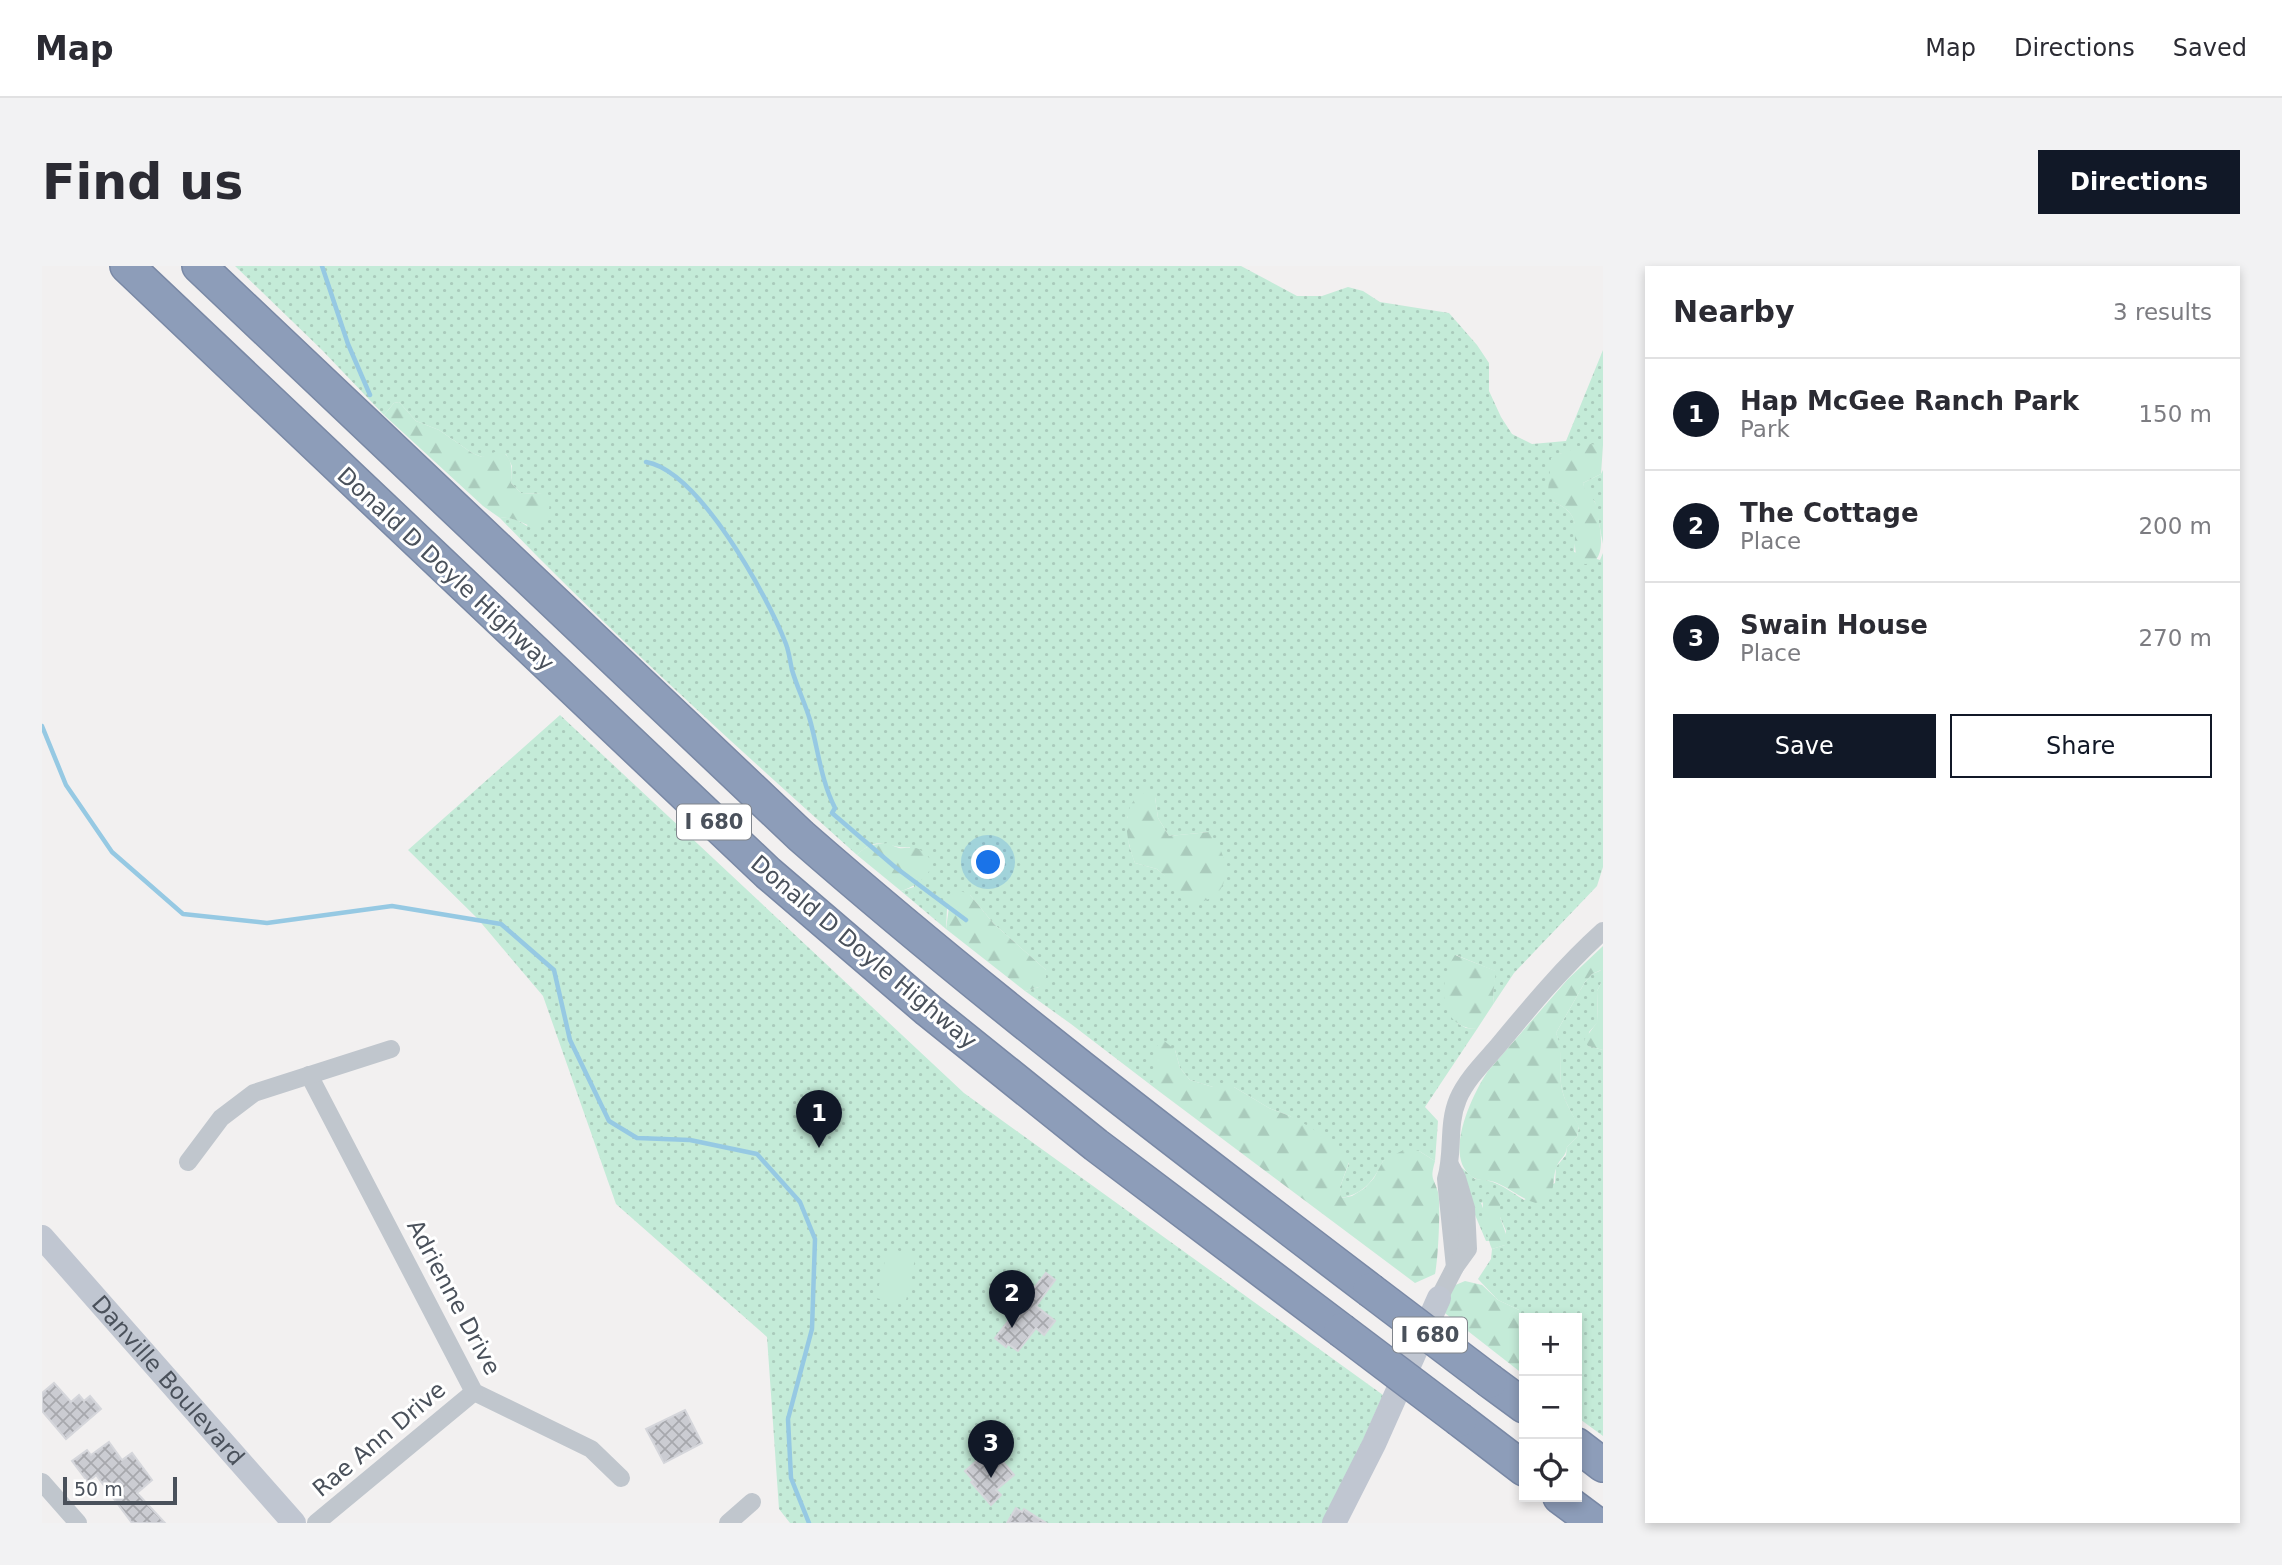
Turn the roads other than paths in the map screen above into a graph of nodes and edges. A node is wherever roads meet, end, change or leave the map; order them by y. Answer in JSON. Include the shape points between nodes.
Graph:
{"nodes":[{"id":1,"x":127,"y":266,"type":"edge"},
{"id":2,"x":199,"y":266,"type":"edge"},
{"id":3,"x":1603,"y":931,"type":"edge"},
{"id":4,"x":391,"y":1049,"type":"dead end"},
{"id":5,"x":309,"y":1075,"type":"junction"},
{"id":6,"x":188,"y":1162,"type":"dead end"},
{"id":7,"x":42,"y":1237,"type":"edge"},
{"id":8,"x":1439,"y":1298,"type":"joint"},
{"id":9,"x":474,"y":1392,"type":"junction"},
{"id":10,"x":1519,"y":1402,"type":"edge"},
{"id":11,"x":1582,"y":1449,"type":"edge"},
{"id":12,"x":1519,"y":1465,"type":"edge"},
{"id":13,"x":1603,"y":1465,"type":"edge"},
{"id":14,"x":621,"y":1478,"type":"dead end"},
{"id":15,"x":42,"y":1482,"type":"edge"},
{"id":16,"x":752,"y":1502,"type":"dead end"},
{"id":17,"x":1567,"y":1502,"type":"edge"},
{"id":18,"x":78,"y":1523,"type":"edge"},
{"id":19,"x":294,"y":1523,"type":"edge"},
{"id":20,"x":316,"y":1523,"type":"edge"},
{"id":21,"x":729,"y":1523,"type":"edge"},
{"id":22,"x":1334,"y":1523,"type":"edge"},
{"id":23,"x":1595,"y":1523,"type":"edge"}],
"edges":[{"from":1,"to":12,"type":"highway","name":"Donald D Doyle Highway","number":"I 680","bridge":true,"via":[[778,882],[1096,1146]]},
{"from":2,"to":10,"type":"highway","name":"Donald D Doyle Highway","number":"I 680","bridge":true,"via":[[829,861],[1040,1036]]},
{"from":3,"to":8,"type":"street","via":[[1471,1077],[1458,1099],[1450,1165],[1466,1208],[1468,1249]]},
{"from":4,"to":5,"type":"street"},
{"from":5,"to":6,"type":"street","via":[[254,1093],[221,1118]]},
{"from":5,"to":9,"type":"street","name":"Adrienne Drive"},
{"from":7,"to":19,"type":"main road","name":"Danville Boulevard"},
{"from":8,"to":22,"type":"main road"},
{"from":9,"to":14,"type":"street","name":"Adrienne Drive","via":[[591,1449]]},
{"from":9,"to":20,"type":"street","name":"Rae Ann Drive"},
{"from":11,"to":13,"type":"highway"},
{"from":15,"to":18,"type":"street"},
{"from":16,"to":21,"type":"street"},
{"from":17,"to":23,"type":"highway"}]}
